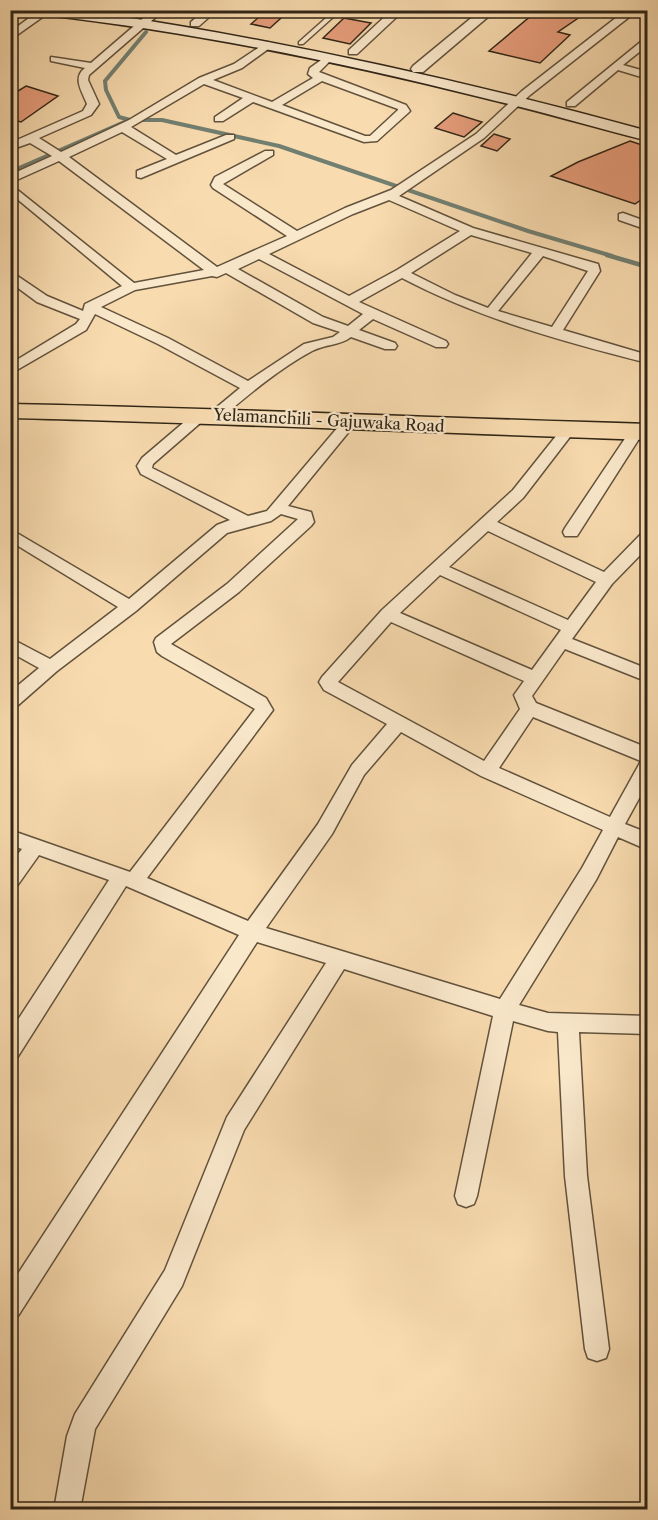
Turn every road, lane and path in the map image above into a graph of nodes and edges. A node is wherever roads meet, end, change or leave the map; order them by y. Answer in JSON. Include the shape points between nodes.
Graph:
{"nodes":[{"id":1,"x":117,"y":10,"type":"edge"},
{"id":2,"x":212,"y":10,"type":"edge"},
{"id":3,"x":339,"y":10,"type":"edge"},
{"id":4,"x":399,"y":10,"type":"edge"},
{"id":5,"x":490,"y":10,"type":"edge"},
{"id":6,"x":633,"y":10,"type":"edge"},
{"id":7,"x":45,"y":11,"type":"edge"},
{"id":8,"x":148,"y":20,"type":"junction"},
{"id":9,"x":195,"y":24,"type":"junction"},
{"id":10,"x":10,"y":37,"type":"edge"},
{"id":11,"x":648,"y":39,"type":"edge"},
{"id":12,"x":301,"y":43,"type":"junction"},
{"id":13,"x":267,"y":45,"type":"junction"},
{"id":14,"x":353,"y":52,"type":"junction"},
{"id":15,"x":328,"y":58,"type":"junction"},
{"id":16,"x":55,"y":59,"type":"dead end"},
{"id":17,"x":91,"y":66,"type":"junction"},
{"id":18,"x":615,"y":66,"type":"junction"},
{"id":19,"x":418,"y":69,"type":"junction"},
{"id":20,"x":648,"y":76,"type":"edge"},
{"id":21,"x":320,"y":78,"type":"junction"},
{"id":22,"x":202,"y":81,"type":"junction"},
{"id":23,"x":522,"y":97,"type":"junction"},
{"id":24,"x":251,"y":98,"type":"junction"},
{"id":25,"x":571,"y":104,"type":"junction"},
{"id":26,"x":273,"y":106,"type":"junction"},
{"id":27,"x":219,"y":119,"type":"dead end"},
{"id":28,"x":128,"y":124,"type":"junction"},
{"id":29,"x":648,"y":125,"type":"edge"},
{"id":30,"x":648,"y":136,"type":"edge"},
{"id":31,"x":230,"y":137,"type":"dead end"},
{"id":32,"x":30,"y":138,"type":"junction"},
{"id":33,"x":10,"y":147,"type":"edge"},
{"id":34,"x":270,"y":153,"type":"dead end"},
{"id":35,"x":60,"y":156,"type":"junction"},
{"id":36,"x":176,"y":160,"type":"junction"},
{"id":37,"x":141,"y":174,"type":"dead end"},
{"id":38,"x":10,"y":180,"type":"edge"},
{"id":39,"x":10,"y":188,"type":"edge"},
{"id":40,"x":392,"y":194,"type":"junction"},
{"id":41,"x":623,"y":217,"type":"dead end"},
{"id":42,"x":648,"y":226,"type":"edge"},
{"id":43,"x":470,"y":231,"type":"junction"},
{"id":44,"x":296,"y":237,"type":"junction"},
{"id":45,"x":538,"y":253,"type":"junction"},
{"id":46,"x":259,"y":255,"type":"junction"},
{"id":47,"x":223,"y":271,"type":"junction"},
{"id":48,"x":402,"y":273,"type":"junction"},
{"id":49,"x":10,"y":275,"type":"edge"},
{"id":50,"x":131,"y":287,"type":"junction"},
{"id":51,"x":348,"y":302,"type":"junction"},
{"id":52,"x":89,"y":312,"type":"junction"},
{"id":53,"x":490,"y":313,"type":"junction"},
{"id":54,"x":372,"y":314,"type":"junction"},
{"id":55,"x":347,"y":332,"type":"junction"},
{"id":56,"x":555,"y":332,"type":"junction"},
{"id":57,"x":441,"y":344,"type":"dead end"},
{"id":58,"x":390,"y":346,"type":"dead end"},
{"id":59,"x":646,"y":357,"type":"edge"},
{"id":60,"x":10,"y":370,"type":"edge"},
{"id":61,"x":249,"y":387,"type":"junction"},
{"id":62,"x":10,"y":411,"type":"edge"},
{"id":63,"x":209,"y":415,"type":"junction"},
{"id":64,"x":349,"y":423,"type":"junction"},
{"id":65,"x":569,"y":429,"type":"junction"},
{"id":66,"x":642,"y":431,"type":"edge"},
{"id":67,"x":279,"y":508,"type":"junction"},
{"id":68,"x":246,"y":522,"type":"junction"},
{"id":69,"x":487,"y":524,"type":"junction"},
{"id":70,"x":571,"y":532,"type":"dead end"},
{"id":71,"x":10,"y":534,"type":"edge"},
{"id":72,"x":647,"y":540,"type":"edge"},
{"id":73,"x":438,"y":568,"type":"junction"},
{"id":74,"x":606,"y":580,"type":"junction"},
{"id":75,"x":130,"y":607,"type":"junction"},
{"id":76,"x":388,"y":614,"type":"junction"},
{"id":77,"x":566,"y":634,"type":"junction"},
{"id":78,"x":10,"y":644,"type":"edge"},
{"id":79,"x":51,"y":667,"type":"junction"},
{"id":80,"x":648,"y":676,"type":"edge"},
{"id":81,"x":534,"y":678,"type":"junction"},
{"id":82,"x":10,"y":702,"type":"edge"},
{"id":83,"x":530,"y":708,"type":"junction"},
{"id":84,"x":398,"y":723,"type":"junction"},
{"id":85,"x":648,"y":756,"type":"edge"},
{"id":86,"x":648,"y":764,"type":"edge"},
{"id":87,"x":487,"y":771,"type":"junction"},
{"id":88,"x":614,"y":828,"type":"junction"},
{"id":89,"x":10,"y":837,"type":"edge"},
{"id":90,"x":648,"y":842,"type":"edge"},
{"id":91,"x":35,"y":846,"type":"junction"},
{"id":92,"x":128,"y":878,"type":"junction"},
{"id":93,"x":10,"y":880,"type":"edge"},
{"id":94,"x":252,"y":932,"type":"junction"},
{"id":95,"x":340,"y":958,"type":"junction"},
{"id":96,"x":505,"y":1010,"type":"junction"},
{"id":97,"x":568,"y":1023,"type":"junction"},
{"id":98,"x":648,"y":1025,"type":"edge"},
{"id":99,"x":10,"y":1051,"type":"edge"},
{"id":100,"x":466,"y":1196,"type":"dead end"},
{"id":101,"x":10,"y":1308,"type":"edge"},
{"id":102,"x":597,"y":1349,"type":"dead end"},
{"id":103,"x":67,"y":1509,"type":"edge"}],
"edges":[{"from":1,"to":8,"type":"main road"},
{"from":2,"to":9,"type":"street"},
{"from":3,"to":12,"type":"lane"},
{"from":4,"to":14,"type":"street"},
{"from":5,"to":19,"type":"street"},
{"from":6,"to":23,"type":"street"},
{"from":7,"to":8,"type":"main road"},
{"from":7,"to":10,"type":"street"},
{"from":8,"to":9,"type":"main road"},
{"from":8,"to":13,"type":"main road"},
{"from":8,"to":17,"type":"street"},
{"from":9,"to":12,"type":"main road"},
{"from":11,"to":18,"type":"street"},
{"from":12,"to":14,"type":"main road"},
{"from":13,"to":15,"type":"main road"},
{"from":13,"to":22,"type":"street","via":[[238,66]]},
{"from":14,"to":19,"type":"main road"},
{"from":15,"to":21,"type":"street","via":[[314,70]]},
{"from":15,"to":23,"type":"main road"},
{"from":16,"to":17,"type":"street"},
{"from":17,"to":32,"type":"street","via":[[83,80],[92,108]]},
{"from":18,"to":20,"type":"street"},
{"from":18,"to":25,"type":"street"},
{"from":19,"to":23,"type":"main road"},
{"from":21,"to":26,"type":"street"},
{"from":21,"to":26,"type":"street","via":[[404,111],[372,139]]},
{"from":22,"to":24,"type":"street"},
{"from":22,"to":28,"type":"street"},
{"from":23,"to":25,"type":"main road"},
{"from":23,"to":30,"type":"main road"},
{"from":23,"to":40,"type":"street","via":[[480,136]]},
{"from":24,"to":26,"type":"street"},
{"from":24,"to":27,"type":"street"},
{"from":25,"to":29,"type":"main road"},
{"from":28,"to":35,"type":"street"},
{"from":28,"to":36,"type":"street"},
{"from":31,"to":36,"type":"street"},
{"from":32,"to":33,"type":"street"},
{"from":32,"to":35,"type":"street"},
{"from":34,"to":44,"type":"street","via":[[219,180],[217,185]]},
{"from":35,"to":38,"type":"street"},
{"from":35,"to":47,"type":"street"},
{"from":36,"to":37,"type":"street"},
{"from":39,"to":50,"type":"street"},
{"from":40,"to":43,"type":"street"},
{"from":40,"to":44,"type":"street"},
{"from":41,"to":42,"type":"street"},
{"from":43,"to":45,"type":"street"},
{"from":43,"to":48,"type":"street"},
{"from":44,"to":46,"type":"street"},
{"from":45,"to":53,"type":"street"},
{"from":45,"to":56,"type":"street","via":[[593,267],[594,271]]},
{"from":46,"to":47,"type":"street"},
{"from":46,"to":51,"type":"street"},
{"from":47,"to":50,"type":"street"},
{"from":47,"to":55,"type":"street"},
{"from":48,"to":51,"type":"street"},
{"from":48,"to":53,"type":"street"},
{"from":49,"to":52,"type":"street","via":[[42,299]]},
{"from":50,"to":52,"type":"street"},
{"from":51,"to":54,"type":"street"},
{"from":52,"to":60,"type":"street","via":[[81,327]]},
{"from":52,"to":61,"type":"street","via":[[164,341]]},
{"from":53,"to":56,"type":"street"},
{"from":54,"to":55,"type":"street"},
{"from":54,"to":57,"type":"street"},
{"from":55,"to":58,"type":"street"},
{"from":55,"to":61,"type":"street","via":[[338,339],[309,347]]},
{"from":56,"to":59,"type":"street"},
{"from":61,"to":63,"type":"street"},
{"from":62,"to":63,"type":"main road","name":"Yelamanchili - Gajuwaka Road"},
{"from":63,"to":64,"type":"main road","name":"Yelamanchili - Gajuwaka Road"},
{"from":63,"to":68,"type":"street","via":[[144,466],[146,471]]},
{"from":64,"to":65,"type":"main road","name":"Yelamanchili - Gajuwaka Road"},
{"from":64,"to":67,"type":"street"},
{"from":65,"to":66,"type":"main road","name":"Yelamanchili - Gajuwaka Road"},
{"from":65,"to":69,"type":"street","via":[[518,494]]},
{"from":66,"to":70,"type":"street"},
{"from":67,"to":68,"type":"street","via":[[272,515]]},
{"from":67,"to":92,"type":"street","via":[[306,516],[306,522],[232,588],[162,642],[168,652],[260,703],[264,710]]},
{"from":68,"to":75,"type":"street","via":[[222,529]]},
{"from":69,"to":73,"type":"street"},
{"from":69,"to":74,"type":"street"},
{"from":71,"to":75,"type":"street"},
{"from":72,"to":74,"type":"street"},
{"from":73,"to":76,"type":"street"},
{"from":73,"to":77,"type":"street"},
{"from":74,"to":77,"type":"street"},
{"from":75,"to":79,"type":"street"},
{"from":76,"to":81,"type":"street"},
{"from":76,"to":84,"type":"street","via":[[328,682]]},
{"from":77,"to":80,"type":"street"},
{"from":77,"to":81,"type":"street"},
{"from":78,"to":79,"type":"street"},
{"from":79,"to":82,"type":"street"},
{"from":81,"to":83,"type":"street","via":[[523,695]]},
{"from":83,"to":85,"type":"street"},
{"from":83,"to":87,"type":"street"},
{"from":84,"to":87,"type":"street"},
{"from":84,"to":94,"type":"street","via":[[358,770],[325,829]]},
{"from":86,"to":88,"type":"street"},
{"from":87,"to":88,"type":"street"},
{"from":88,"to":90,"type":"street"},
{"from":88,"to":96,"type":"street"},
{"from":89,"to":91,"type":"street"},
{"from":91,"to":92,"type":"street"},
{"from":91,"to":93,"type":"street"},
{"from":92,"to":94,"type":"street"},
{"from":92,"to":99,"type":"street"},
{"from":94,"to":95,"type":"street"},
{"from":94,"to":101,"type":"street"},
{"from":95,"to":96,"type":"street"},
{"from":95,"to":103,"type":"street","via":[[235,1124],[171,1285],[84,1423]]},
{"from":96,"to":97,"type":"street","via":[[548,1022]]},
{"from":96,"to":100,"type":"street"},
{"from":97,"to":98,"type":"street"},
{"from":97,"to":102,"type":"street","via":[[576,1176]]}]}
